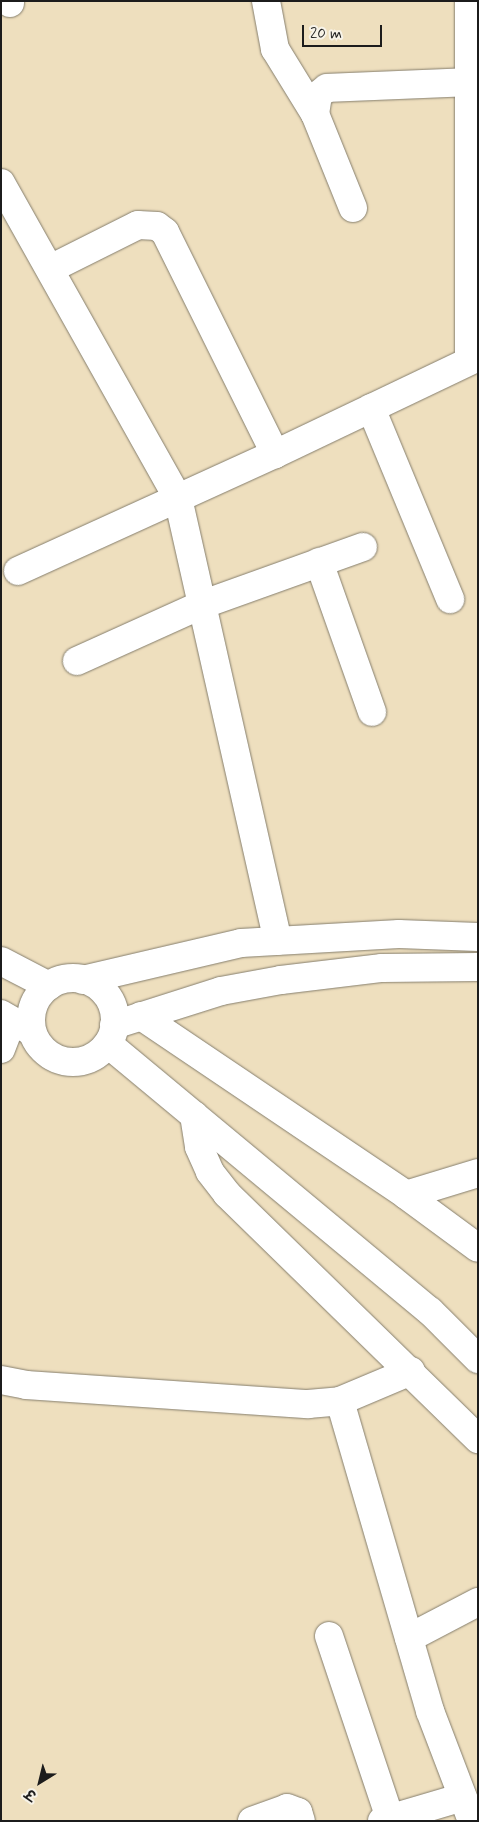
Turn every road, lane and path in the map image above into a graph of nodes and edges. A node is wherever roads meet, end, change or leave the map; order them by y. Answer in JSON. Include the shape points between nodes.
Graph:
{"nodes":[{"id":1,"x":266,"y":1,"type":"edge"},
{"id":2,"x":469,"y":1,"type":"edge"},
{"id":3,"x":472,"y":93,"type":"edge"},
{"id":4,"x":315,"y":114,"type":"junction"},
{"id":5,"x":1,"y":183,"type":"edge"},
{"id":6,"x":353,"y":208,"type":"dead end"},
{"id":7,"x":50,"y":269,"type":"junction"},
{"id":8,"x":473,"y":358,"type":"edge"},
{"id":9,"x":371,"y":408,"type":"junction"},
{"id":10,"x":275,"y":454,"type":"junction"},
{"id":11,"x":178,"y":498,"type":"junction"},
{"id":12,"x":362,"y":547,"type":"dead end"},
{"id":13,"x":319,"y":562,"type":"junction"},
{"id":14,"x":18,"y":571,"type":"dead end"},
{"id":15,"x":450,"y":599,"type":"dead end"},
{"id":16,"x":201,"y":605,"type":"junction"},
{"id":17,"x":77,"y":661,"type":"dead end"},
{"id":18,"x":372,"y":712,"type":"dead end"},
{"id":19,"x":478,"y":937,"type":"edge"},
{"id":20,"x":278,"y":941,"type":"junction"},
{"id":21,"x":1,"y":961,"type":"edge"},
{"id":22,"x":478,"y":968,"type":"edge"},
{"id":23,"x":83,"y":980,"type":"junction"},
{"id":24,"x":49,"y":986,"type":"junction"},
{"id":25,"x":141,"y":1016,"type":"junction"},
{"id":26,"x":15,"y":1022,"type":"edge"},
{"id":27,"x":111,"y":1034,"type":"junction"},
{"id":28,"x":1,"y":1049,"type":"edge"},
{"id":29,"x":194,"y":1115,"type":"junction"},
{"id":30,"x":478,"y":1173,"type":"edge"},
{"id":31,"x":406,"y":1195,"type":"junction"},
{"id":32,"x":478,"y":1248,"type":"edge"},
{"id":33,"x":478,"y":1359,"type":"edge"},
{"id":34,"x":411,"y":1371,"type":"junction"},
{"id":35,"x":1,"y":1380,"type":"edge"},
{"id":36,"x":340,"y":1401,"type":"junction"},
{"id":37,"x":478,"y":1439,"type":"edge"},
{"id":38,"x":478,"y":1602,"type":"edge"},
{"id":39,"x":330,"y":1636,"type":"dead end"},
{"id":40,"x":409,"y":1638,"type":"junction"},
{"id":41,"x":467,"y":1809,"type":"edge"},
{"id":42,"x":387,"y":1820,"type":"edge"},
{"id":43,"x":252,"y":1821,"type":"edge"},
{"id":44,"x":301,"y":1821,"type":"edge"}],
"edges":[{"from":1,"to":4,"type":"street","via":[[275,49]]},
{"from":2,"to":3,"type":"street"},
{"from":3,"to":4,"type":"street","via":[[327,88],[318,95]]},
{"from":3,"to":8,"type":"street"},
{"from":4,"to":6,"type":"street"},
{"from":5,"to":7,"type":"street"},
{"from":7,"to":10,"type":"street","via":[[138,225],[157,226],[165,232]]},
{"from":7,"to":11,"type":"street"},
{"from":8,"to":9,"type":"street"},
{"from":9,"to":10,"type":"street"},
{"from":9,"to":15,"type":"street"},
{"from":10,"to":11,"type":"street"},
{"from":11,"to":14,"type":"street"},
{"from":11,"to":16,"type":"street"},
{"from":12,"to":13,"type":"street"},
{"from":13,"to":16,"type":"street"},
{"from":13,"to":18,"type":"street"},
{"from":16,"to":17,"type":"street"},
{"from":16,"to":20,"type":"street"},
{"from":19,"to":20,"type":"street","via":[[399,934]]},
{"from":20,"to":23,"type":"street","via":[[194,952]]},
{"from":21,"to":24,"type":"street"},
{"from":22,"to":25,"type":"street","via":[[382,968],[281,980],[221,991]]},
{"from":23,"to":24,"type":"street","via":[[68,978]]},
{"from":23,"to":27,"type":"street","via":[[106,994],[112,1006]]},
{"from":24,"to":26,"type":"street","via":[[34,1003],[31,1017]]},
{"from":25,"to":27,"type":"street"},
{"from":25,"to":31,"type":"street"},
{"from":26,"to":27,"type":"street","via":[[49,1055],[62,1061],[88,1060]]},
{"from":26,"to":28,"type":"street"},
{"from":27,"to":29,"type":"street"},
{"from":29,"to":33,"type":"street","via":[[430,1311]]},
{"from":29,"to":34,"type":"street","via":[[199,1147],[210,1172],[227,1194]]},
{"from":30,"to":31,"type":"street"},
{"from":31,"to":32,"type":"street"},
{"from":34,"to":36,"type":"street"},
{"from":34,"to":37,"type":"street"},
{"from":35,"to":36,"type":"street","via":[[26,1385],[278,1403]]},
{"from":36,"to":40,"type":"street"},
{"from":38,"to":40,"type":"street"},
{"from":39,"to":42,"type":"street"},
{"from":40,"to":41,"type":"street","via":[[430,1711]]},
{"from":41,"to":42,"type":"street"},
{"from":43,"to":44,"type":"street","via":[[288,1808],[298,1812]]}]}
